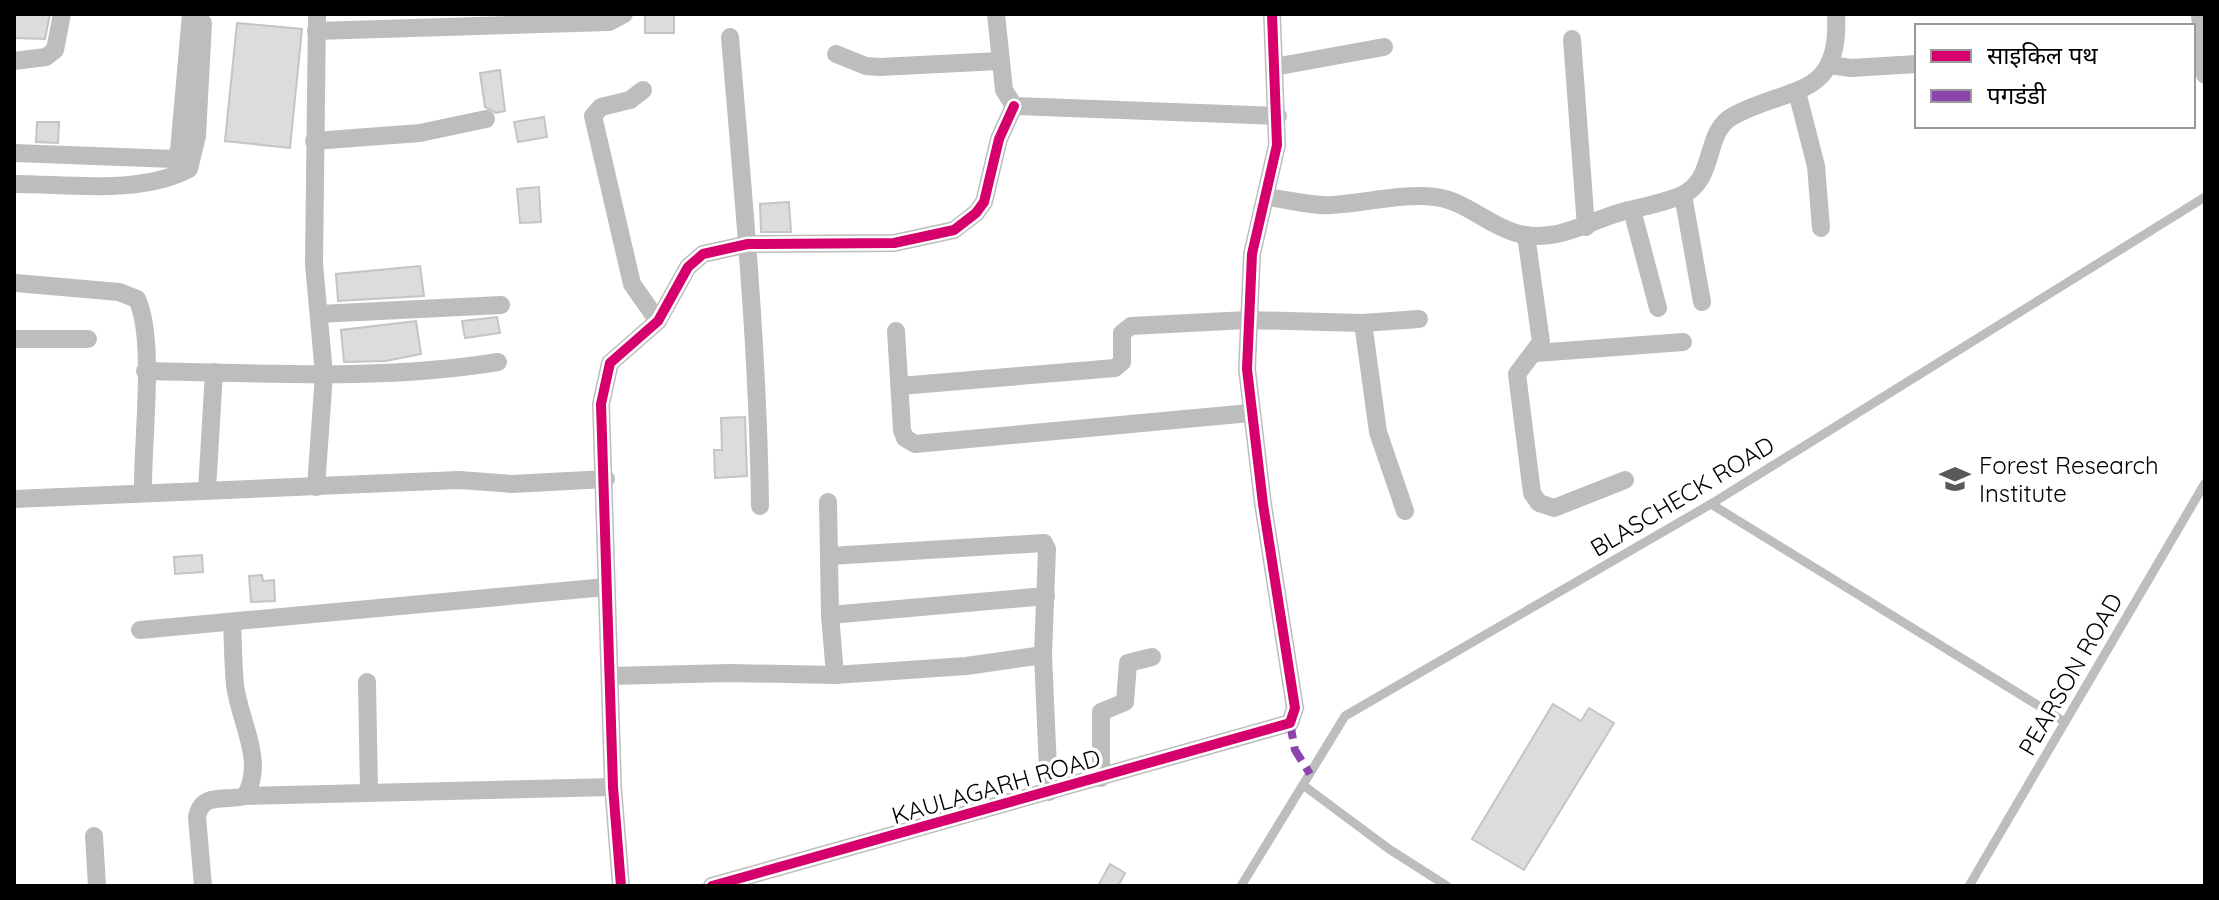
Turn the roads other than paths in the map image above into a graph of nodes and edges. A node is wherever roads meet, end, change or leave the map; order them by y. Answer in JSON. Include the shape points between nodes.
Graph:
{"nodes":[{"id":1,"x":62,"y":14,"type":"edge"},
{"id":2,"x":624,"y":14,"type":"edge"},
{"id":3,"x":996,"y":14,"type":"edge"},
{"id":4,"x":1272,"y":14,"type":"edge"},
{"id":5,"x":1836,"y":14,"type":"edge"},
{"id":6,"x":2200,"y":14,"type":"edge"},
{"id":7,"x":536,"y":18,"type":"edge"},
{"id":8,"x":197,"y":19,"type":"edge"},
{"id":9,"x":317,"y":22,"type":"edge"},
{"id":10,"x":730,"y":37,"type":"dead end"},
{"id":11,"x":1572,"y":39,"type":"dead end"},
{"id":12,"x":1384,"y":47,"type":"dead end"},
{"id":13,"x":836,"y":54,"type":"dead end"},
{"id":14,"x":14,"y":61,"type":"edge"},
{"id":15,"x":999,"y":61,"type":"junction"},
{"id":16,"x":1915,"y":64,"type":"edge"},
{"id":17,"x":1830,"y":65,"type":"junction"},
{"id":18,"x":1274,"y":67,"type":"junction"},
{"id":19,"x":2205,"y":75,"type":"edge"},
{"id":20,"x":643,"y":90,"type":"dead end"},
{"id":21,"x":1797,"y":92,"type":"junction"},
{"id":22,"x":1014,"y":106,"type":"junction"},
{"id":23,"x":1278,"y":116,"type":"junction"},
{"id":24,"x":486,"y":119,"type":"dead end"},
{"id":25,"x":314,"y":141,"type":"junction"},
{"id":26,"x":14,"y":153,"type":"edge"},
{"id":27,"x":14,"y":184,"type":"edge"},
{"id":28,"x":1683,"y":195,"type":"junction"},
{"id":29,"x":1266,"y":197,"type":"junction"},
{"id":30,"x":2205,"y":197,"type":"edge"},
{"id":31,"x":1632,"y":210,"type":"junction"},
{"id":32,"x":1586,"y":227,"type":"junction"},
{"id":33,"x":1821,"y":228,"type":"dead end"},
{"id":34,"x":1526,"y":235,"type":"junction"},
{"id":35,"x":748,"y":244,"type":"junction"},
{"id":36,"x":16,"y":283,"type":"dead end"},
{"id":37,"x":1702,"y":302,"type":"dead end"},
{"id":38,"x":501,"y":305,"type":"dead end"},
{"id":39,"x":1658,"y":308,"type":"dead end"},
{"id":40,"x":319,"y":314,"type":"junction"},
{"id":41,"x":1419,"y":319,"type":"dead end"},
{"id":42,"x":1247,"y":320,"type":"junction"},
{"id":43,"x":658,"y":321,"type":"junction"},
{"id":44,"x":1363,"y":323,"type":"junction"},
{"id":45,"x":896,"y":331,"type":"dead end"},
{"id":46,"x":14,"y":339,"type":"edge"},
{"id":47,"x":88,"y":339,"type":"dead end"},
{"id":48,"x":1683,"y":342,"type":"dead end"},
{"id":49,"x":1536,"y":353,"type":"junction"},
{"id":50,"x":498,"y":362,"type":"dead end"},
{"id":51,"x":145,"y":371,"type":"junction"},
{"id":52,"x":214,"y":372,"type":"junction"},
{"id":53,"x":324,"y":374,"type":"junction"},
{"id":54,"x":900,"y":386,"type":"junction"},
{"id":55,"x":1250,"y":413,"type":"junction"},
{"id":56,"x":606,"y":479,"type":"junction"},
{"id":57,"x":1625,"y":480,"type":"dead end"},
{"id":58,"x":2205,"y":483,"type":"edge"},
{"id":59,"x":316,"y":487,"type":"junction"},
{"id":60,"x":207,"y":490,"type":"junction"},
{"id":61,"x":143,"y":491,"type":"junction"},
{"id":62,"x":14,"y":499,"type":"edge"},
{"id":63,"x":828,"y":502,"type":"dead end"},
{"id":64,"x":1711,"y":504,"type":"junction"},
{"id":65,"x":760,"y":506,"type":"dead end"},
{"id":66,"x":1405,"y":511,"type":"dead end"},
{"id":67,"x":830,"y":556,"type":"junction"},
{"id":68,"x":606,"y":587,"type":"junction"},
{"id":69,"x":1046,"y":596,"type":"junction"},
{"id":70,"x":830,"y":615,"type":"junction"},
{"id":71,"x":232,"y":622,"type":"junction"},
{"id":72,"x":140,"y":630,"type":"dead end"},
{"id":73,"x":1043,"y":655,"type":"junction"},
{"id":74,"x":1152,"y":657,"type":"dead end"},
{"id":75,"x":835,"y":675,"type":"junction"},
{"id":76,"x":610,"y":676,"type":"junction"},
{"id":77,"x":367,"y":682,"type":"dead end"},
{"id":78,"x":2065,"y":722,"type":"junction"},
{"id":79,"x":1101,"y":778,"type":"junction"},
{"id":80,"x":1303,"y":785,"type":"junction"},
{"id":81,"x":613,"y":787,"type":"junction"},
{"id":82,"x":369,"y":791,"type":"junction"},
{"id":83,"x":1049,"y":792,"type":"junction"},
{"id":84,"x":245,"y":796,"type":"junction"},
{"id":85,"x":94,"y":836,"type":"dead end"},
{"id":86,"x":97,"y":886,"type":"edge"},
{"id":87,"x":203,"y":886,"type":"edge"},
{"id":88,"x":621,"y":886,"type":"edge"},
{"id":89,"x":712,"y":886,"type":"edge"},
{"id":90,"x":1241,"y":886,"type":"edge"},
{"id":91,"x":1447,"y":886,"type":"edge"},
{"id":92,"x":1969,"y":886,"type":"edge"}],
"edges":[{"from":1,"to":14,"type":"street","via":[[55,50],[46,57]]},
{"from":2,"to":7,"type":"street","via":[[616,21]]},
{"from":3,"to":15,"type":"street"},
{"from":4,"to":18,"type":"street"},
{"from":5,"to":17,"type":"street"},
{"from":6,"to":19,"type":"street"},
{"from":7,"to":9,"type":"street"},
{"from":8,"to":26,"type":"street","via":[[174,159]]},
{"from":8,"to":27,"type":"street","via":[[197,136],[189,169],[170,179],[138,184]]},
{"from":9,"to":25,"type":"street"},
{"from":10,"to":35,"type":"street"},
{"from":11,"to":32,"type":"street"},
{"from":12,"to":18,"type":"street"},
{"from":13,"to":15,"type":"street","via":[[880,67]]},
{"from":15,"to":22,"type":"street","via":[[1004,90]]},
{"from":16,"to":17,"type":"street"},
{"from":17,"to":21,"type":"street"},
{"from":18,"to":23,"type":"street"},
{"from":20,"to":43,"type":"street","via":[[630,100],[601,107],[593,116],[632,284]]},
{"from":21,"to":28,"type":"street","via":[[1727,119],[1701,180]]},
{"from":21,"to":33,"type":"street","via":[[1816,166]]},
{"from":22,"to":23,"type":"street"},
{"from":22,"to":35,"type":"street","via":[[999,139],[984,202],[954,230],[894,243]]},
{"from":23,"to":29,"type":"street"},
{"from":24,"to":25,"type":"street","via":[[420,133]]},
{"from":25,"to":40,"type":"street"},
{"from":28,"to":31,"type":"street"},
{"from":28,"to":37,"type":"street"},
{"from":29,"to":34,"type":"street","via":[[1329,206],[1438,197]]},
{"from":29,"to":42,"type":"street","via":[[1252,254]]},
{"from":30,"to":64,"type":"lane","name":"BLASCHECK ROAD"},
{"from":31,"to":32,"type":"street"},
{"from":31,"to":39,"type":"street"},
{"from":32,"to":34,"type":"street"},
{"from":34,"to":49,"type":"street","via":[[1541,342]]},
{"from":35,"to":43,"type":"street","via":[[694,259]]},
{"from":35,"to":65,"type":"street"},
{"from":36,"to":51,"type":"street","via":[[119,292],[137,299],[143,312]]},
{"from":38,"to":40,"type":"street"},
{"from":40,"to":53,"type":"street"},
{"from":41,"to":44,"type":"street"},
{"from":42,"to":44,"type":"street"},
{"from":42,"to":54,"type":"street","via":[[1125,328],[1122,362],[1115,368]]},
{"from":42,"to":55,"type":"street"},
{"from":43,"to":56,"type":"street","via":[[619,352],[606,374],[601,404]]},
{"from":44,"to":66,"type":"street","via":[[1378,432]]},
{"from":45,"to":54,"type":"street"},
{"from":46,"to":47,"type":"street"},
{"from":48,"to":49,"type":"street"},
{"from":49,"to":57,"type":"street","via":[[1517,374],[1532,493],[1539,503],[1554,508]]},
{"from":50,"to":53,"type":"street","via":[[447,371]]},
{"from":51,"to":52,"type":"street"},
{"from":51,"to":61,"type":"street"},
{"from":52,"to":53,"type":"street"},
{"from":52,"to":60,"type":"street"},
{"from":53,"to":59,"type":"street"},
{"from":54,"to":55,"type":"street","via":[[902,430],[909,441],[922,445]]},
{"from":55,"to":79,"type":"street","name":"KAULAGARH ROAD","via":[[1295,708],[1290,723]]},
{"from":56,"to":59,"type":"street"},
{"from":56,"to":68,"type":"street"},
{"from":58,"to":78,"type":"lane","name":"PEARSON ROAD"},
{"from":59,"to":60,"type":"street"},
{"from":60,"to":61,"type":"street"},
{"from":61,"to":62,"type":"street"},
{"from":63,"to":67,"type":"street"},
{"from":64,"to":78,"type":"lane"},
{"from":64,"to":80,"type":"lane","name":"BLASCHECK ROAD","via":[[1345,716]]},
{"from":67,"to":69,"type":"street","via":[[1040,541],[1047,549]]},
{"from":67,"to":70,"type":"street"},
{"from":68,"to":71,"type":"street"},
{"from":68,"to":76,"type":"street"},
{"from":69,"to":70,"type":"street"},
{"from":69,"to":73,"type":"street"},
{"from":70,"to":75,"type":"street"},
{"from":71,"to":72,"type":"street"},
{"from":71,"to":84,"type":"street","via":[[236,687],[253,775]]},
{"from":73,"to":75,"type":"street"},
{"from":73,"to":83,"type":"street"},
{"from":74,"to":79,"type":"street","via":[[1128,663],[1125,702],[1101,712]]},
{"from":75,"to":76,"type":"street"},
{"from":76,"to":81,"type":"street"},
{"from":77,"to":82,"type":"street"},
{"from":78,"to":92,"type":"lane","name":"PEARSON ROAD"},
{"from":79,"to":83,"type":"street","name":"KAULAGARH ROAD"},
{"from":80,"to":90,"type":"lane","name":"BLASCHECK ROAD"},
{"from":80,"to":91,"type":"lane"},
{"from":81,"to":82,"type":"street"},
{"from":81,"to":88,"type":"street"},
{"from":82,"to":84,"type":"street"},
{"from":83,"to":89,"type":"street","name":"KAULAGARH ROAD"},
{"from":84,"to":87,"type":"street","via":[[206,799],[199,806]]},
{"from":85,"to":86,"type":"street"}]}
